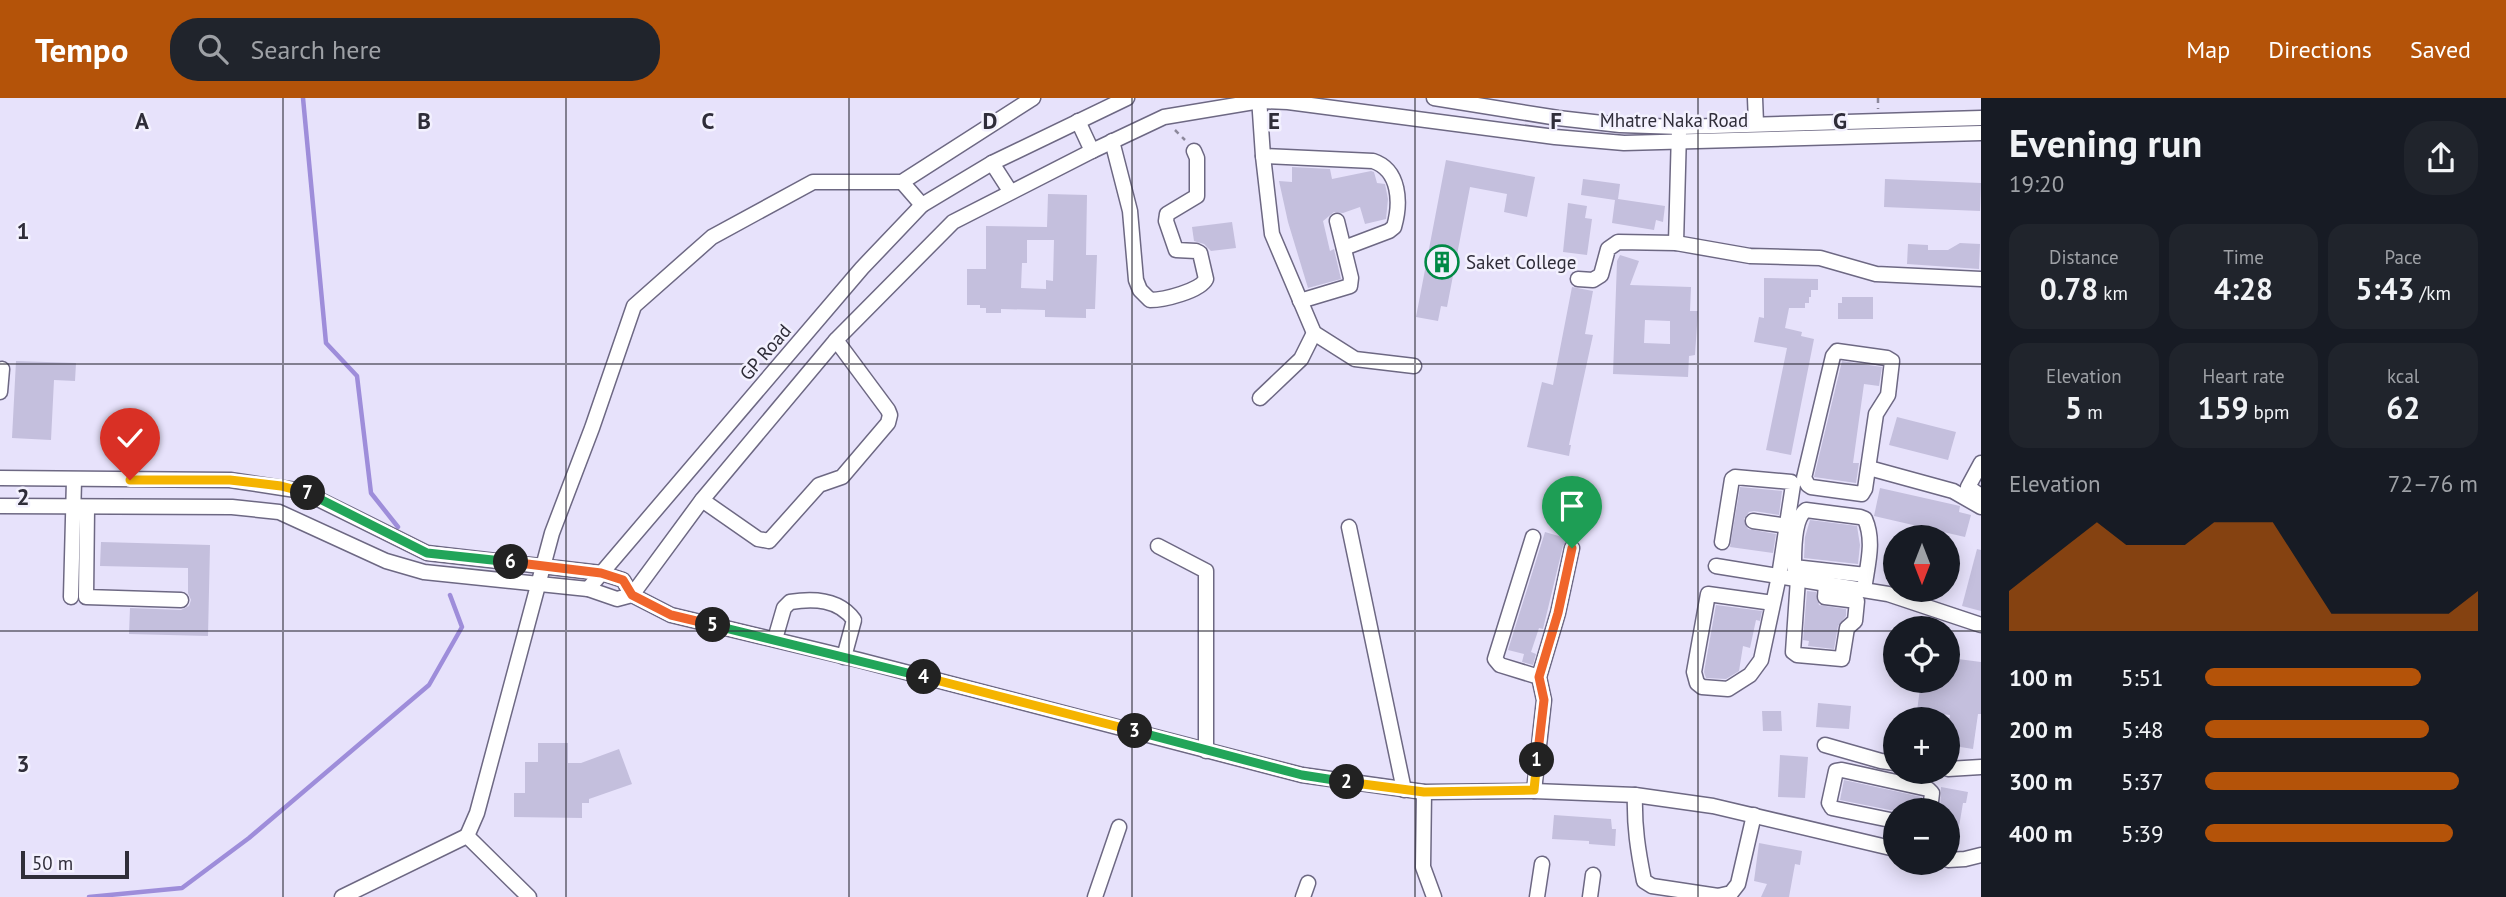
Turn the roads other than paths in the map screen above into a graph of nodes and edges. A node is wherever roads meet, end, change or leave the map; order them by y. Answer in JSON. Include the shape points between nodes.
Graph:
{"nodes":[{"id":1,"x":1033,"y":98,"type":"edge"},
{"id":2,"x":1127,"y":98,"type":"edge"},
{"id":3,"x":1434,"y":98,"type":"edge"},
{"id":4,"x":1755,"y":98,"type":"edge"},
{"id":5,"x":1260,"y":99,"type":"edge"},
{"id":6,"x":1558,"y":118,"type":"junction"},
{"id":7,"x":1981,"y":118,"type":"edge"},
{"id":8,"x":1078,"y":121,"type":"junction"},
{"id":9,"x":1756,"y":123,"type":"junction"},
{"id":10,"x":1981,"y":133,"type":"edge"},
{"id":11,"x":1679,"y":134,"type":"junction"},
{"id":12,"x":1555,"y":137,"type":"junction"},
{"id":13,"x":1112,"y":141,"type":"junction"},
{"id":14,"x":1091,"y":151,"type":"junction"},
{"id":15,"x":1194,"y":151,"type":"road end"},
{"id":16,"x":1263,"y":156,"type":"junction"},
{"id":17,"x":992,"y":163,"type":"junction"},
{"id":18,"x":902,"y":182,"type":"junction"},
{"id":19,"x":1010,"y":191,"type":"junction"},
{"id":20,"x":922,"y":205,"type":"junction"},
{"id":21,"x":1337,"y":221,"type":"dead end"},
{"id":22,"x":1676,"y":243,"type":"junction"},
{"id":23,"x":1344,"y":248,"type":"junction"},
{"id":24,"x":1578,"y":279,"type":"dead end"},
{"id":25,"x":1981,"y":279,"type":"edge"},
{"id":26,"x":1300,"y":301,"type":"junction"},
{"id":27,"x":1314,"y":333,"type":"junction"},
{"id":28,"x":836,"y":340,"type":"junction"},
{"id":29,"x":1415,"y":366,"type":"dead end"},
{"id":30,"x":2,"y":369,"type":"dead end"},
{"id":31,"x":0,"y":392,"type":"edge"},
{"id":32,"x":1261,"y":398,"type":"dead end"},
{"id":33,"x":1981,"y":463,"type":"edge"},
{"id":34,"x":1869,"y":468,"type":"junction"},
{"id":35,"x":0,"y":478,"type":"edge"},
{"id":36,"x":74,"y":480,"type":"junction"},
{"id":37,"x":281,"y":486,"type":"junction"},
{"id":38,"x":1981,"y":496,"type":"edge"},
{"id":39,"x":702,"y":499,"type":"junction"},
{"id":40,"x":0,"y":506,"type":"edge"},
{"id":41,"x":1981,"y":507,"type":"edge"},
{"id":42,"x":81,"y":508,"type":"junction"},
{"id":43,"x":279,"y":512,"type":"junction"},
{"id":44,"x":1753,"y":521,"type":"dead end"},
{"id":45,"x":1788,"y":526,"type":"junction"},
{"id":46,"x":1349,"y":527,"type":"dead end"},
{"id":47,"x":1534,"y":537,"type":"dead end"},
{"id":48,"x":1722,"y":542,"type":"dead end"},
{"id":49,"x":1158,"y":546,"type":"dead end"},
{"id":50,"x":1572,"y":548,"type":"dead end"},
{"id":51,"x":544,"y":565,"type":"junction"},
{"id":52,"x":1716,"y":566,"type":"dead end"},
{"id":53,"x":601,"y":573,"type":"junction"},
{"id":54,"x":1779,"y":576,"type":"junction"},
{"id":55,"x":1798,"y":579,"type":"junction"},
{"id":56,"x":1866,"y":582,"type":"junction"},
{"id":57,"x":539,"y":583,"type":"junction"},
{"id":58,"x":1826,"y":584,"type":"junction"},
{"id":59,"x":588,"y":589,"type":"junction"},
{"id":60,"x":632,"y":595,"type":"junction"},
{"id":61,"x":71,"y":597,"type":"dead end"},
{"id":62,"x":181,"y":600,"type":"dead end"},
{"id":63,"x":1773,"y":603,"type":"junction"},
{"id":64,"x":1981,"y":625,"type":"edge"},
{"id":65,"x":775,"y":639,"type":"junction"},
{"id":66,"x":844,"y":657,"type":"junction"},
{"id":67,"x":1539,"y":677,"type":"junction"},
{"id":68,"x":1825,"y":745,"type":"dead end"},
{"id":69,"x":1206,"y":751,"type":"junction"},
{"id":70,"x":1883,"y":761,"type":"edge"},
{"id":71,"x":1981,"y":767,"type":"edge"},
{"id":72,"x":1960,"y":768,"type":"edge"},
{"id":73,"x":1883,"y":775,"type":"edge"},
{"id":74,"x":1918,"y":784,"type":"edge"},
{"id":75,"x":1404,"y":790,"type":"junction"},
{"id":76,"x":1534,"y":790,"type":"junction"},
{"id":77,"x":1424,"y":792,"type":"junction"},
{"id":78,"x":1635,"y":795,"type":"junction"},
{"id":79,"x":1931,"y":798,"type":"edge"},
{"id":80,"x":1754,"y":815,"type":"junction"},
{"id":81,"x":1883,"y":819,"type":"edge"},
{"id":82,"x":1119,"y":827,"type":"dead end"},
{"id":83,"x":467,"y":836,"type":"junction"},
{"id":84,"x":1883,"y":846,"type":"edge"},
{"id":85,"x":1981,"y":855,"type":"edge"},
{"id":86,"x":1960,"y":859,"type":"edge"},
{"id":87,"x":1542,"y":864,"type":"dead end"},
{"id":88,"x":1593,"y":876,"type":"dead end"},
{"id":89,"x":342,"y":897,"type":"edge"},
{"id":90,"x":528,"y":897,"type":"edge"},
{"id":91,"x":1095,"y":897,"type":"edge"},
{"id":92,"x":1434,"y":897,"type":"edge"},
{"id":93,"x":1537,"y":897,"type":"edge"},
{"id":94,"x":1590,"y":897,"type":"edge"}],
"edges":[{"from":1,"to":18,"type":"street"},
{"from":2,"to":8,"type":"street"},
{"from":3,"to":6,"type":"street","name":"Mhatre Naka Road"},
{"from":4,"to":9,"type":"street"},
{"from":5,"to":12,"type":"street","name":"Mhatre Naka Road"},
{"from":5,"to":13,"type":"street","name":"Mhatre Naka Road","via":[[1164,117]]},
{"from":5,"to":16,"type":"street"},
{"from":6,"to":11,"type":"street","name":"Mhatre Naka Road"},
{"from":6,"to":12,"type":"street"},
{"from":7,"to":9,"type":"street","name":"Mhatre Naka Road"},
{"from":8,"to":14,"type":"street"},
{"from":8,"to":17,"type":"street"},
{"from":9,"to":11,"type":"street","name":"Mhatre Naka Road"},
{"from":10,"to":11,"type":"street","name":"Mhatre Naka Road"},
{"from":11,"to":12,"type":"street","name":"Mhatre Naka Road","via":[[1624,143]]},
{"from":11,"to":22,"type":"street"},
{"from":13,"to":14,"type":"street","name":"Mhatre Naka Road"},
{"from":13,"to":15,"type":"street","via":[[1130,211],[1136,280],[1150,299],[1199,287],[1206,279],[1200,253],[1176,250],[1167,221],[1167,214],[1198,196]]},
{"from":14,"to":19,"type":"street","name":"Mhatre Naka Road"},
{"from":16,"to":23,"type":"street","via":[[1373,161],[1389,171],[1397,190],[1394,227]]},
{"from":16,"to":26,"type":"street","via":[[1272,234]]},
{"from":17,"to":19,"type":"street"},
{"from":17,"to":20,"type":"street","name":"GP Road"},
{"from":18,"to":20,"type":"street"},
{"from":18,"to":51,"type":"street","via":[[813,182],[712,237],[634,306]]},
{"from":19,"to":28,"type":"street","via":[[953,222]]},
{"from":20,"to":53,"type":"street","name":"GP Road","via":[[862,268]]},
{"from":21,"to":23,"type":"street"},
{"from":22,"to":24,"type":"street","via":[[1618,242],[1608,249],[1601,275],[1593,280]]},
{"from":22,"to":25,"type":"street","via":[[1750,256],[1820,258],[1876,274]]},
{"from":23,"to":26,"type":"street","via":[[1350,286]]},
{"from":26,"to":27,"type":"street"},
{"from":27,"to":29,"type":"street","via":[[1355,359]]},
{"from":27,"to":32,"type":"street","via":[[1301,359]]},
{"from":28,"to":39,"type":"street"},
{"from":28,"to":39,"type":"street","via":[[888,411],[888,423],[842,477],[819,485],[769,541],[758,539]]},
{"from":30,"to":31,"type":"street"},
{"from":33,"to":38,"type":"street","via":[[1968,487]]},
{"from":34,"to":34,"type":"street","via":[[1862,495],[1805,482],[1837,351],[1892,360],[1888,395],[1876,414]]},
{"from":34,"to":41,"type":"street","via":[[1953,491]]},
{"from":35,"to":36,"type":"street"},
{"from":36,"to":37,"type":"street","via":[[230,480]]},
{"from":36,"to":42,"type":"street"},
{"from":37,"to":43,"type":"street"},
{"from":37,"to":51,"type":"street","via":[[302,491],[427,553]]},
{"from":39,"to":60,"type":"street"},
{"from":40,"to":42,"type":"street"},
{"from":42,"to":43,"type":"street","via":[[232,507]]},
{"from":42,"to":61,"type":"street"},
{"from":42,"to":62,"type":"street","via":[[86,597]]},
{"from":43,"to":57,"type":"street","via":[[386,561],[424,572]]},
{"from":44,"to":45,"type":"street"},
{"from":45,"to":48,"type":"street","via":[[1791,482],[1735,477]]},
{"from":45,"to":54,"type":"street"},
{"from":46,"to":75,"type":"street"},
{"from":47,"to":67,"type":"street","via":[[1495,659],[1500,665]]},
{"from":49,"to":69,"type":"street","via":[[1206,571]]},
{"from":50,"to":67,"type":"street"},
{"from":51,"to":53,"type":"street"},
{"from":51,"to":57,"type":"street"},
{"from":52,"to":54,"type":"street"},
{"from":53,"to":59,"type":"street","name":"GP Road"},
{"from":53,"to":60,"type":"street","via":[[623,580]]},
{"from":54,"to":55,"type":"street"},
{"from":54,"to":63,"type":"street"},
{"from":55,"to":58,"type":"street"},
{"from":55,"to":58,"type":"street","via":[[1793,652],[1842,660],[1857,601],[1825,597]]},
{"from":56,"to":56,"type":"street","via":[[1871,534],[1865,519],[1802,512],[1794,567]]},
{"from":56,"to":58,"type":"street"},
{"from":56,"to":64,"type":"street","via":[[1888,594]]},
{"from":57,"to":59,"type":"street"},
{"from":57,"to":83,"type":"street"},
{"from":59,"to":60,"type":"street","via":[[617,599]]},
{"from":60,"to":65,"type":"street","via":[[671,615]]},
{"from":63,"to":63,"type":"street","via":[[1760,660],[1750,675],[1728,690],[1697,683],[1694,672],[1708,594]]},
{"from":65,"to":66,"type":"street"},
{"from":65,"to":66,"type":"street","via":[[790,602],[808,599],[838,605],[854,620]]},
{"from":66,"to":69,"type":"street"},
{"from":67,"to":76,"type":"street","via":[[1544,700]]},
{"from":68,"to":70,"type":"street"},
{"from":69,"to":75,"type":"street","via":[[1302,775]]},
{"from":71,"to":72,"type":"street"},
{"from":73,"to":81,"type":"street","via":[[1842,770],[1835,774],[1829,803],[1832,808]]},
{"from":74,"to":79,"type":"street","via":[[1931,790]]},
{"from":75,"to":77,"type":"street"},
{"from":76,"to":77,"type":"street"},
{"from":76,"to":78,"type":"street"},
{"from":77,"to":92,"type":"street","via":[[1423,867]]},
{"from":78,"to":80,"type":"street"},
{"from":78,"to":80,"type":"street","via":[[1641,869],[1644,881],[1652,886],[1718,896],[1731,893],[1738,884]]},
{"from":80,"to":84,"type":"street"},
{"from":82,"to":91,"type":"street"},
{"from":83,"to":89,"type":"street"},
{"from":83,"to":90,"type":"street"},
{"from":85,"to":86,"type":"street"},
{"from":87,"to":93,"type":"street"},
{"from":88,"to":94,"type":"street"}]}
